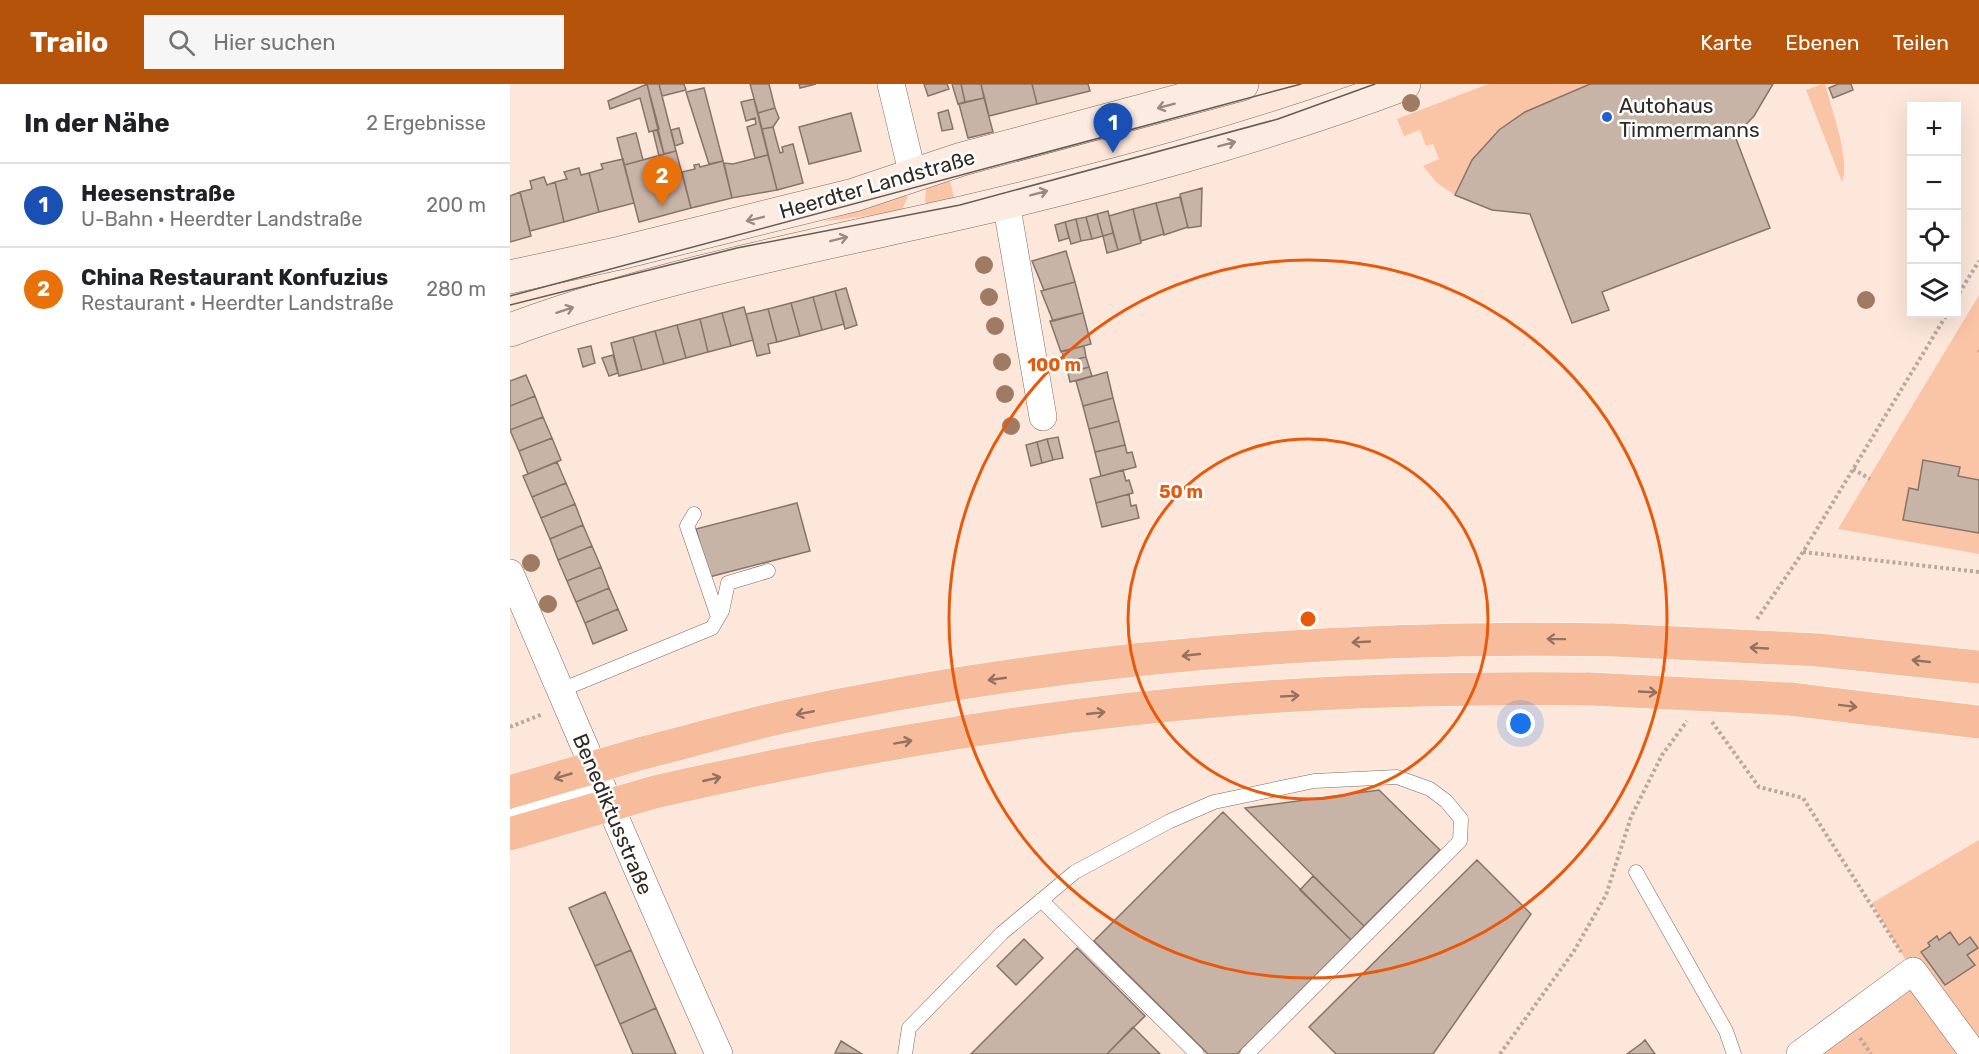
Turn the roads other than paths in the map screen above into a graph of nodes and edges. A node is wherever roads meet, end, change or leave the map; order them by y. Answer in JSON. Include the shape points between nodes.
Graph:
{"nodes":[{"id":1,"x":891,"y":84,"type":"edge"},
{"id":2,"x":1242,"y":84,"type":"edge"},
{"id":3,"x":1404,"y":84,"type":"edge"},
{"id":4,"x":1330,"y":98,"type":"edge"},
{"id":5,"x":913,"y":176,"type":"junction"},
{"id":6,"x":1006,"y":202,"type":"junction"},
{"id":7,"x":921,"y":221,"type":"junction"},
{"id":8,"x":510,"y":277,"type":"edge"},
{"id":9,"x":510,"y":330,"type":"edge"},
{"id":10,"x":1043,"y":417,"type":"dead end"},
{"id":11,"x":694,"y":514,"type":"dead end"},
{"id":12,"x":768,"y":571,"type":"dead end"},
{"id":13,"x":510,"y":573,"type":"edge"},
{"id":14,"x":718,"y":617,"type":"junction"},
{"id":15,"x":1979,"y":667,"type":"edge"},
{"id":16,"x":564,"y":697,"type":"junction"},
{"id":17,"x":1979,"y":722,"type":"edge"},
{"id":18,"x":603,"y":786,"type":"junction"},
{"id":19,"x":510,"y":792,"type":"edge"},
{"id":20,"x":510,"y":816,"type":"edge"},
{"id":21,"x":510,"y":834,"type":"edge"},
{"id":22,"x":1636,"y":873,"type":"dead end"},
{"id":23,"x":1041,"y":900,"type":"junction"},
{"id":24,"x":719,"y":1054,"type":"edge"},
{"id":25,"x":905,"y":1054,"type":"edge"},
{"id":26,"x":1197,"y":1054,"type":"edge"},
{"id":27,"x":1247,"y":1054,"type":"edge"},
{"id":28,"x":1734,"y":1054,"type":"edge"},
{"id":29,"x":1800,"y":1054,"type":"edge"},
{"id":30,"x":1974,"y":1054,"type":"edge"}],
"edges":[{"from":1,"to":5,"type":"street"},
{"from":2,"to":5,"type":"main road","name":"Heerdter Landstraße","one_way":true},
{"from":3,"to":4,"type":"main road","name":"Heerdter Landstraße"},
{"from":6,"to":4,"type":"main road","name":"Heerdter Landstraße","one_way":true,"via":[[1255,136]]},
{"from":5,"to":7,"type":"main road"},
{"from":5,"to":8,"type":"main road","name":"Heerdter Landstraße","one_way":true,"via":[[854,195]]},
{"from":6,"to":7,"type":"main road","name":"Heerdter Landstraße"},
{"from":6,"to":10,"type":"street"},
{"from":9,"to":7,"type":"main road","name":"Heerdter Landstraße","one_way":true,"via":[[596,301]]},
{"from":11,"to":14,"type":"lane","via":[[687,526]]},
{"from":12,"to":14,"type":"lane","via":[[728,583]]},
{"from":13,"to":16,"type":"street","name":"Benediktusstraße"},
{"from":14,"to":16,"type":"lane","via":[[711,628]]},
{"from":15,"to":19,"type":"highway","one_way":true,"bridge":true,"via":[[1818,650],[1614,640],[1373,641],[1249,649],[1098,664],[942,687],[794,715]]},
{"from":16,"to":18,"type":"street","name":"Benediktusstraße"},
{"from":21,"to":17,"type":"highway","one_way":true,"bridge":true,"via":[[655,792],[795,760],[1088,714],[1238,699],[1361,692],[1590,689],[1790,699]]},
{"from":18,"to":20,"type":"lane"},
{"from":18,"to":24,"type":"street","name":"Benediktusstraße","via":[[638,875]]},
{"from":22,"to":28,"type":"lane","via":[[1726,1031]]},
{"from":23,"to":25,"type":"lane","via":[[1002,933],[909,1028]]},
{"from":23,"to":26,"type":"lane"},
{"from":23,"to":27,"type":"lane","via":[[1075,873],[1170,821],[1214,802],[1314,781],[1397,777],[1430,789],[1446,801],[1461,819],[1460,841]]},
{"from":29,"to":30,"type":"street","via":[[1913,971]]}]}
